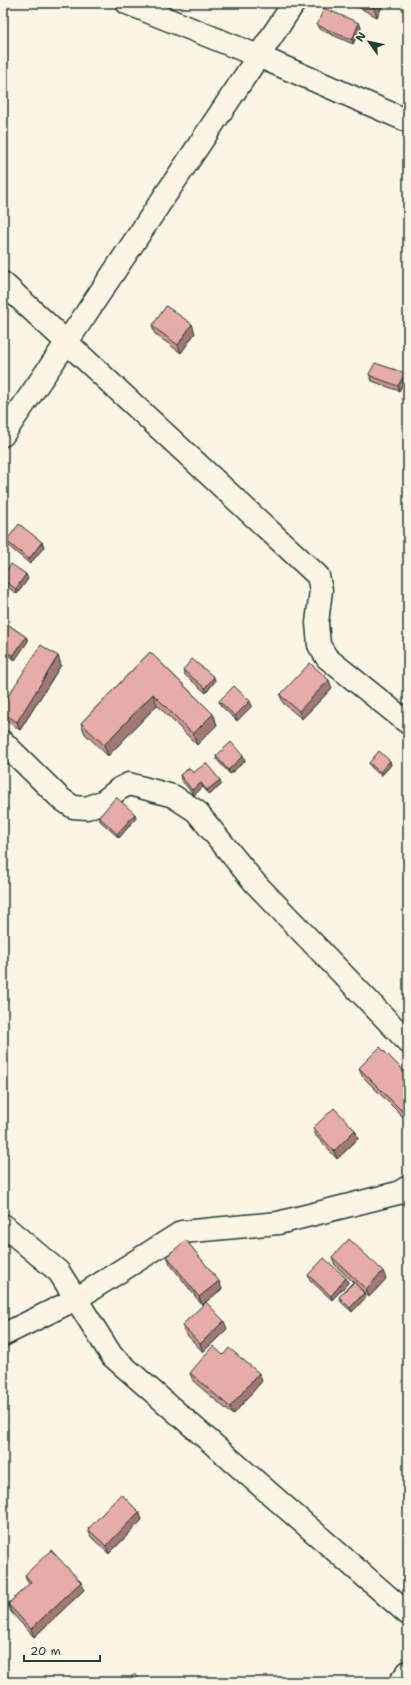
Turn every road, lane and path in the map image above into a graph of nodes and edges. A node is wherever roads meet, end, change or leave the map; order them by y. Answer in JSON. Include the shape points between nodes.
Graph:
{"nodes":[{"id":1,"x":126,"y":3,"type":"edge"},
{"id":2,"x":294,"y":3,"type":"edge"},
{"id":3,"x":258,"y":56,"type":"junction"},
{"id":4,"x":408,"y":121,"type":"edge"},
{"id":5,"x":3,"y":283,"type":"edge"},
{"id":6,"x":68,"y":342,"type":"junction"},
{"id":7,"x":3,"y":434,"type":"edge"},
{"id":8,"x":408,"y":723,"type":"edge"},
{"id":9,"x":3,"y":742,"type":"edge"},
{"id":10,"x":408,"y":1042,"type":"edge"},
{"id":11,"x":408,"y":1187,"type":"edge"},
{"id":12,"x":3,"y":1225,"type":"edge"},
{"id":13,"x":76,"y":1299,"type":"junction"},
{"id":14,"x":3,"y":1335,"type":"edge"},
{"id":15,"x":408,"y":1614,"type":"edge"},
{"id":16,"x":408,"y":1672,"type":"edge"},
{"id":17,"x":400,"y":1682,"type":"edge"}],
"edges":[{"from":1,"to":3,"type":"street"},
{"from":2,"to":3,"type":"street"},
{"from":3,"to":4,"type":"street"},
{"from":3,"to":6,"type":"street"},
{"from":5,"to":6,"type":"street"},
{"from":6,"to":7,"type":"street"},
{"from":6,"to":8,"type":"street","via":[[318,576],[321,590],[317,623],[319,645],[327,658]]},
{"from":9,"to":10,"type":"street","via":[[60,798],[73,807],[87,808],[104,801],[129,784],[173,796],[196,811],[255,883]]},
{"from":11,"to":13,"type":"street","via":[[398,1193],[278,1223],[182,1232]]},
{"from":12,"to":13,"type":"street","via":[[59,1272]]},
{"from":13,"to":14,"type":"street"},
{"from":13,"to":15,"type":"street","via":[[112,1356]]},
{"from":16,"to":17,"type":"street"}]}
